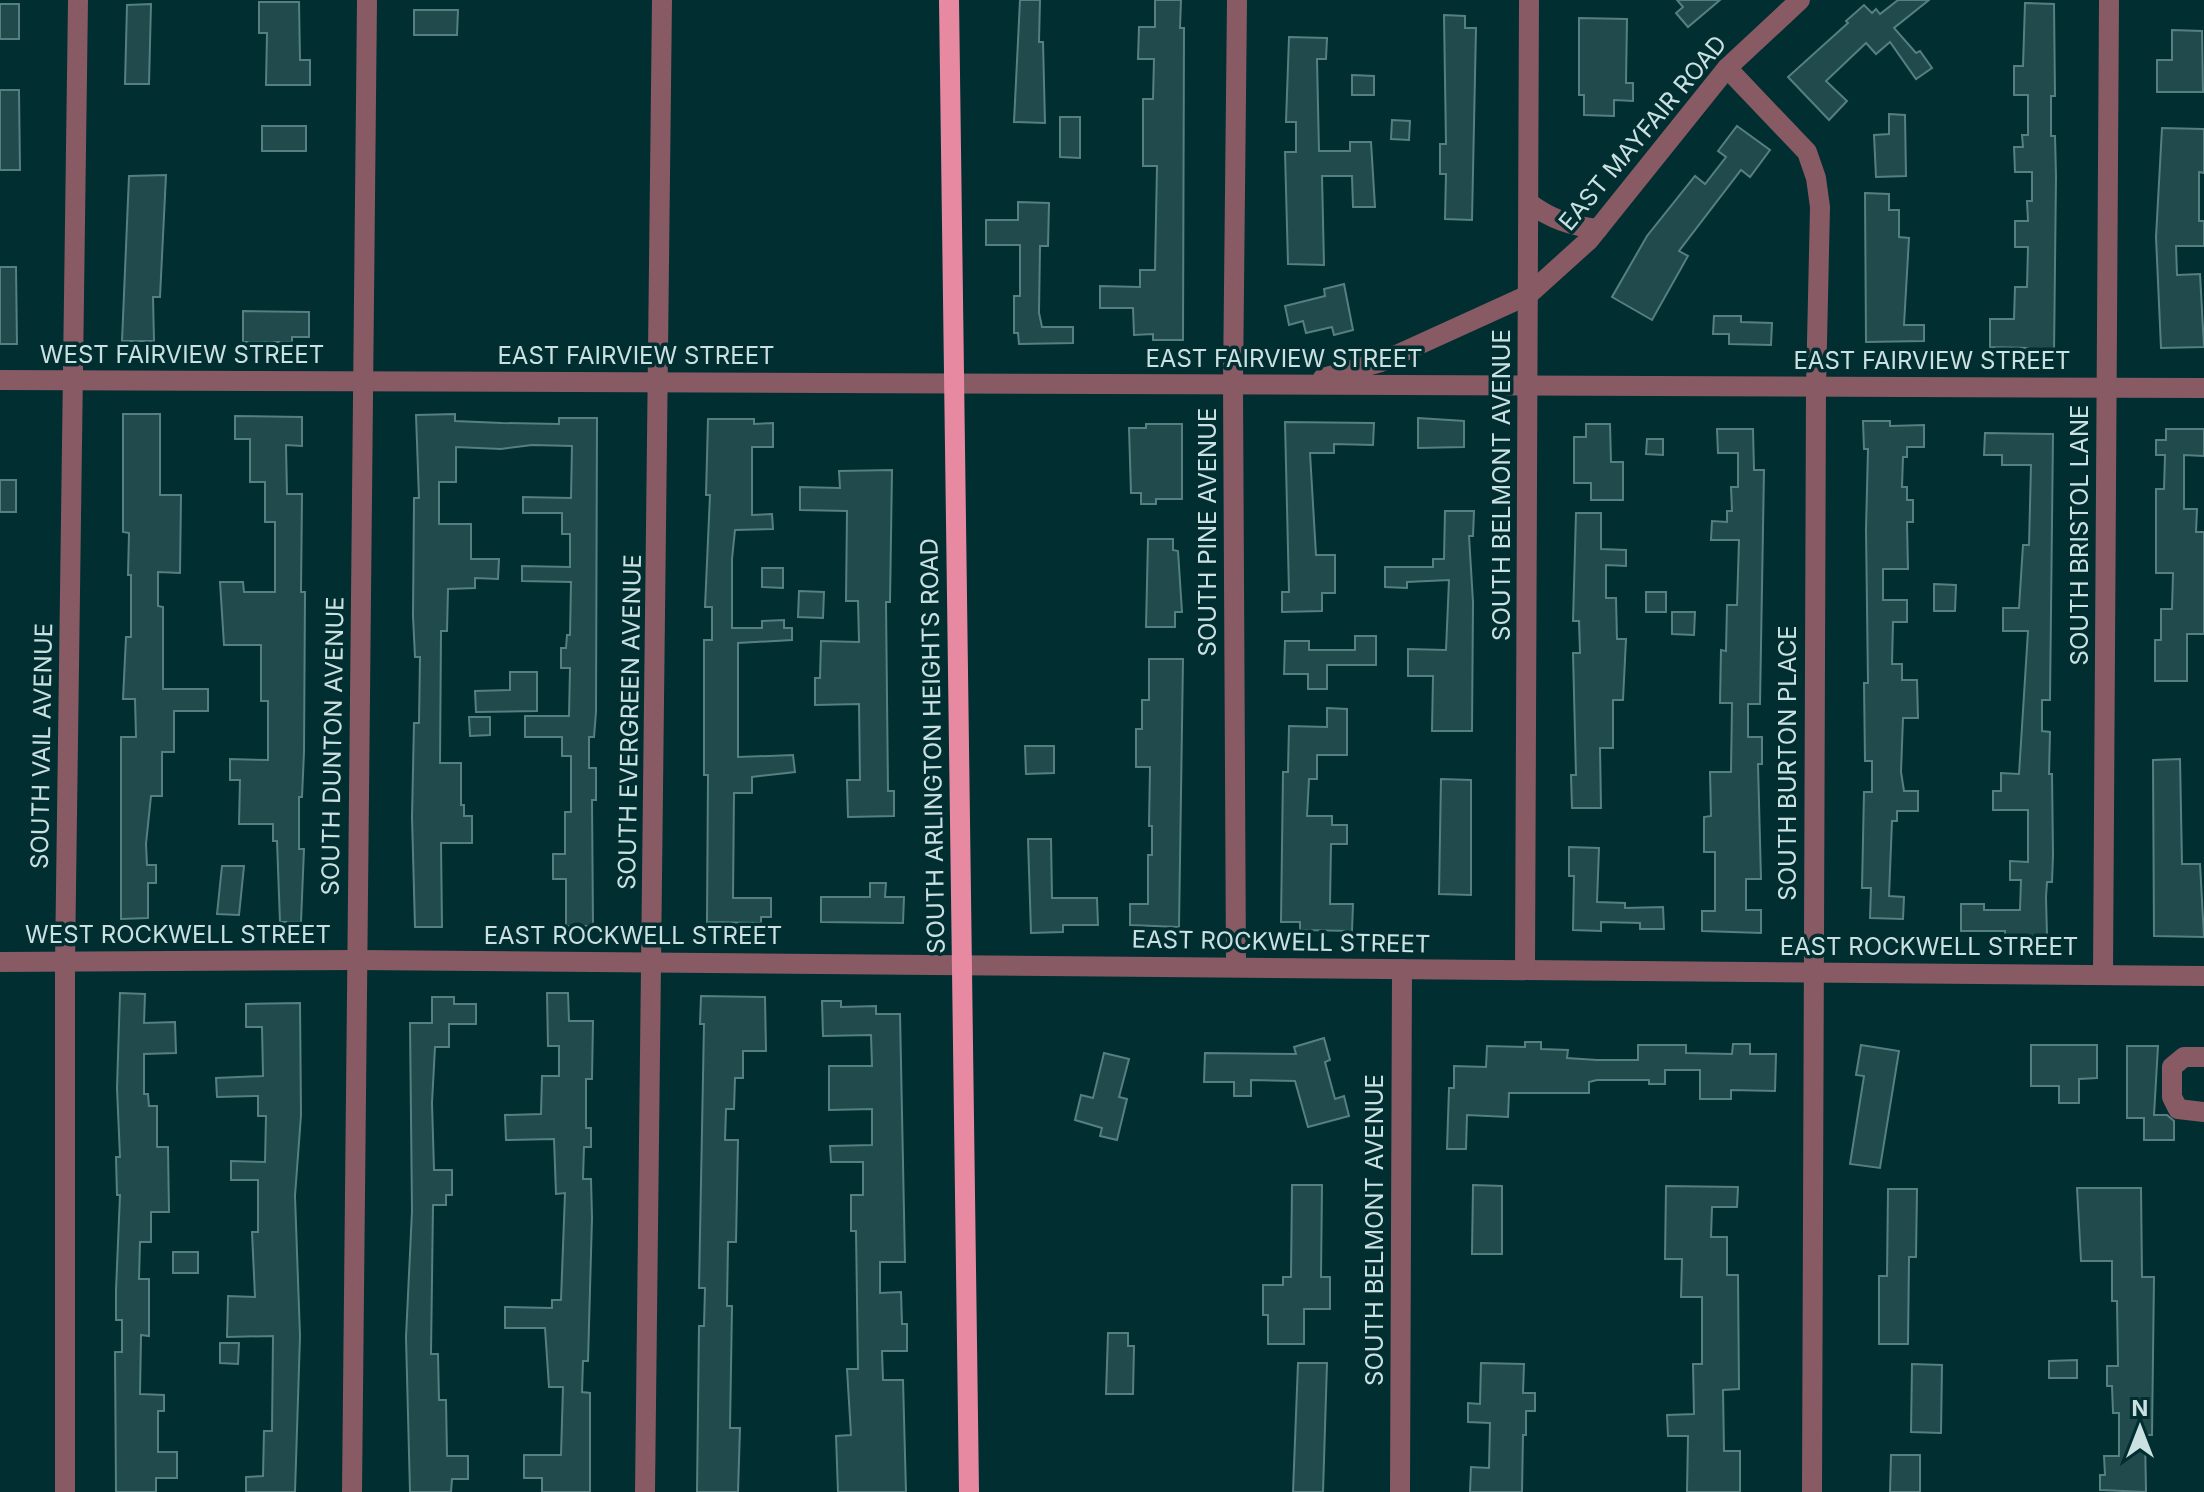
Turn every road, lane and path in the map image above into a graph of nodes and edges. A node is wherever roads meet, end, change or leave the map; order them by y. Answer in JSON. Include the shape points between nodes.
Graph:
{"nodes":[{"id":1,"x":78,"y":0,"type":"edge"},
{"id":2,"x":367,"y":0,"type":"edge"},
{"id":3,"x":662,"y":0,"type":"edge"},
{"id":4,"x":949,"y":0,"type":"edge"},
{"id":5,"x":1237,"y":0,"type":"edge"},
{"id":6,"x":1529,"y":0,"type":"edge"},
{"id":7,"x":1800,"y":0,"type":"edge"},
{"id":8,"x":2109,"y":0,"type":"edge"},
{"id":9,"x":1727,"y":68,"type":"junction"},
{"id":10,"x":1529,"y":203,"type":"junction"},
{"id":11,"x":1598,"y":229,"type":"junction"},
{"id":12,"x":1528,"y":295,"type":"junction"},
{"id":13,"x":0,"y":380,"type":"edge"},
{"id":14,"x":74,"y":381,"type":"junction"},
{"id":15,"x":363,"y":381,"type":"junction"},
{"id":16,"x":660,"y":382,"type":"junction"},
{"id":17,"x":954,"y":383,"type":"junction"},
{"id":18,"x":1233,"y":384,"type":"junction"},
{"id":19,"x":1301,"y":385,"type":"junction"},
{"id":20,"x":1529,"y":386,"type":"junction"},
{"id":21,"x":1816,"y":387,"type":"junction"},
{"id":22,"x":2107,"y":388,"type":"junction"},
{"id":23,"x":2204,"y":388,"type":"edge"},
{"id":24,"x":357,"y":960,"type":"junction"},
{"id":25,"x":0,"y":962,"type":"edge"},
{"id":26,"x":653,"y":962,"type":"junction"},
{"id":27,"x":65,"y":963,"type":"junction"},
{"id":28,"x":962,"y":965,"type":"junction"},
{"id":29,"x":1236,"y":967,"type":"junction"},
{"id":30,"x":1402,"y":969,"type":"junction"},
{"id":31,"x":1525,"y":970,"type":"junction"},
{"id":32,"x":1812,"y":972,"type":"junction"},
{"id":33,"x":2103,"y":975,"type":"junction"},
{"id":34,"x":2204,"y":976,"type":"edge"},
{"id":35,"x":2204,"y":1057,"type":"edge"},
{"id":36,"x":2204,"y":1112,"type":"edge"},
{"id":37,"x":65,"y":1492,"type":"edge"},
{"id":38,"x":352,"y":1492,"type":"edge"},
{"id":39,"x":645,"y":1492,"type":"edge"},
{"id":40,"x":969,"y":1492,"type":"edge"},
{"id":41,"x":1400,"y":1492,"type":"edge"},
{"id":42,"x":1812,"y":1492,"type":"edge"}],
"edges":[{"from":1,"to":14,"type":"street","name":"SOUTH VAIL AVENUE"},
{"from":2,"to":15,"type":"street","name":"SOUTH DUNTON AVENUE"},
{"from":3,"to":16,"type":"street","name":"SOUTH EVERGREEN AVENUE"},
{"from":4,"to":17,"type":"main road","name":"SOUTH ARLINGTON HEIGHTS ROAD"},
{"from":5,"to":18,"type":"street","name":"SOUTH PINE AVENUE"},
{"from":6,"to":10,"type":"street","name":"SOUTH BELMONT AVENUE"},
{"from":7,"to":9,"type":"street","name":"EAST MAYFAIR ROAD"},
{"from":8,"to":22,"type":"street","name":"SOUTH BRISTOL LANE"},
{"from":9,"to":11,"type":"street","name":"EAST MAYFAIR ROAD"},
{"from":9,"to":21,"type":"street","name":"SOUTH BURTON PLACE","via":[[1807,152],[1816,178]]},
{"from":10,"to":11,"type":"street","via":[[1547,217]]},
{"from":10,"to":12,"type":"street","name":"SOUTH BELMONT AVENUE"},
{"from":11,"to":12,"type":"street","name":"EAST MAYFAIR ROAD"},
{"from":12,"to":19,"type":"street","name":"EAST MAYFAIR ROAD","via":[[1381,362]]},
{"from":12,"to":20,"type":"street","name":"SOUTH BELMONT AVENUE"},
{"from":13,"to":14,"type":"street","name":"WEST FAIRVIEW STREET"},
{"from":14,"to":15,"type":"street","name":"WEST FAIRVIEW STREET"},
{"from":14,"to":27,"type":"street","name":"SOUTH VAIL AVENUE"},
{"from":15,"to":16,"type":"street","name":"EAST FAIRVIEW STREET"},
{"from":15,"to":24,"type":"street","name":"SOUTH DUNTON AVENUE"},
{"from":16,"to":17,"type":"street","name":"EAST FAIRVIEW STREET"},
{"from":16,"to":26,"type":"street","name":"SOUTH EVERGREEN AVENUE"},
{"from":17,"to":18,"type":"street","name":"EAST FAIRVIEW STREET"},
{"from":17,"to":28,"type":"main road","name":"SOUTH ARLINGTON HEIGHTS ROAD"},
{"from":18,"to":19,"type":"street","name":"EAST FAIRVIEW STREET"},
{"from":18,"to":29,"type":"street","name":"SOUTH PINE AVENUE"},
{"from":19,"to":20,"type":"street","name":"EAST FAIRVIEW STREET"},
{"from":20,"to":21,"type":"street","name":"EAST FAIRVIEW STREET"},
{"from":20,"to":31,"type":"street","name":"SOUTH BELMONT AVENUE"},
{"from":21,"to":22,"type":"street","name":"EAST FAIRVIEW STREET"},
{"from":21,"to":32,"type":"street","name":"SOUTH BURTON PLACE"},
{"from":22,"to":23,"type":"street","name":"EAST FAIRVIEW STREET"},
{"from":22,"to":33,"type":"street","name":"SOUTH BRISTOL LANE"},
{"from":24,"to":26,"type":"street","name":"EAST ROCKWELL STREET"},
{"from":24,"to":27,"type":"street","name":"WEST ROCKWELL STREET"},
{"from":24,"to":38,"type":"street","name":"SOUTH DUNTON AVENUE"},
{"from":25,"to":27,"type":"street","name":"WEST ROCKWELL STREET"},
{"from":26,"to":28,"type":"street","name":"EAST ROCKWELL STREET"},
{"from":26,"to":39,"type":"street","name":"SOUTH EVERGREEN AVENUE"},
{"from":27,"to":37,"type":"street","name":"SOUTH VAIL AVENUE"},
{"from":28,"to":29,"type":"street","name":"EAST ROCKWELL STREET"},
{"from":28,"to":40,"type":"main road","name":"SOUTH ARLINGTON HEIGHTS ROAD"},
{"from":29,"to":30,"type":"street","name":"EAST ROCKWELL STREET"},
{"from":30,"to":31,"type":"street","name":"EAST ROCKWELL STREET"},
{"from":30,"to":41,"type":"street","name":"SOUTH BELMONT AVENUE"},
{"from":31,"to":32,"type":"street","name":"EAST ROCKWELL STREET"},
{"from":32,"to":33,"type":"street","name":"EAST ROCKWELL STREET"},
{"from":32,"to":42,"type":"street","name":"SOUTH BURTON PLACE"},
{"from":33,"to":34,"type":"street","name":"EAST ROCKWELL STREET"},
{"from":35,"to":36,"type":"street","via":[[2184,1057],[2172,1067],[2172,1097],[2178,1109]]}]}
